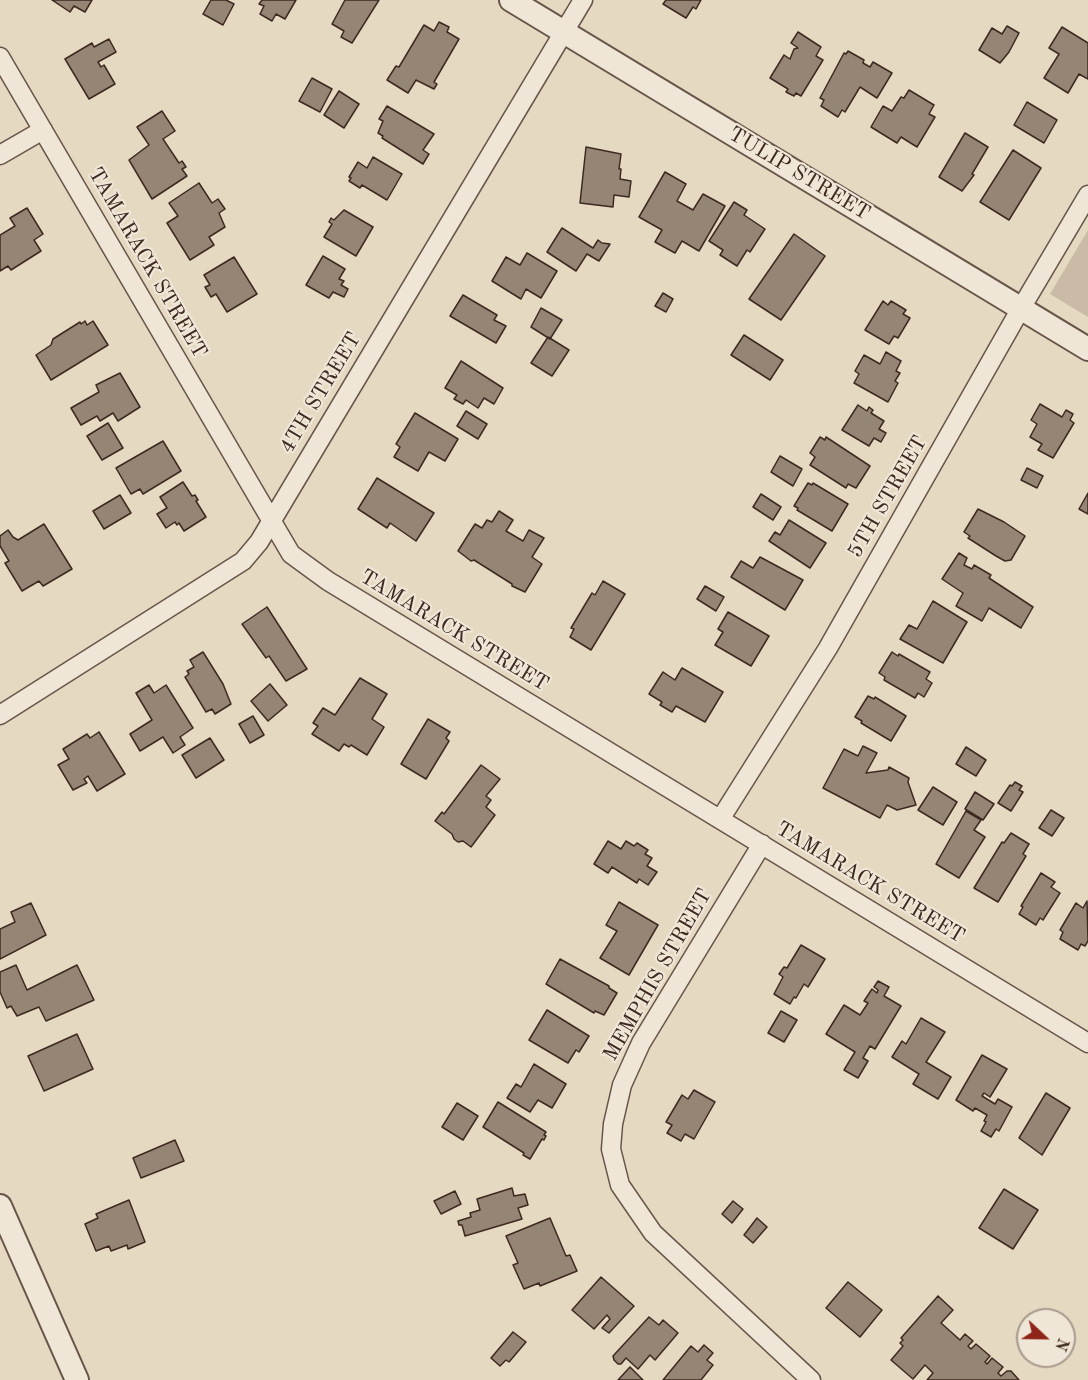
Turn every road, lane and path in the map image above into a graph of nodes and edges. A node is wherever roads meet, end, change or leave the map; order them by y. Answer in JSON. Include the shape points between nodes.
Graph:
{"nodes":[{"id":1,"x":510,"y":0,"type":"edge"},
{"id":2,"x":583,"y":0,"type":"edge"},
{"id":3,"x":564,"y":32,"type":"junction"},
{"id":4,"x":0,"y":57,"type":"edge"},
{"id":5,"x":43,"y":130,"type":"junction"},
{"id":6,"x":0,"y":155,"type":"edge"},
{"id":7,"x":1088,"y":195,"type":"edge"},
{"id":8,"x":1020,"y":310,"type":"junction"},
{"id":9,"x":1088,"y":349,"type":"edge"},
{"id":10,"x":271,"y":520,"type":"junction"},
{"id":11,"x":0,"y":715,"type":"edge"},
{"id":12,"x":721,"y":818,"type":"junction"},
{"id":13,"x":762,"y":844,"type":"junction"},
{"id":14,"x":1088,"y":1043,"type":"edge"},
{"id":15,"x":0,"y":1206,"type":"edge"},
{"id":16,"x":77,"y":1380,"type":"edge"},
{"id":17,"x":811,"y":1380,"type":"edge"}],
"edges":[{"from":1,"to":3,"type":"street","name":"TULIP STREET"},
{"from":2,"to":3,"type":"street","name":"4TH STREET"},
{"from":3,"to":8,"type":"street","name":"TULIP STREET"},
{"from":3,"to":10,"type":"street","name":"4TH STREET"},
{"from":4,"to":5,"type":"street","name":"TAMARACK STREET"},
{"from":5,"to":6,"type":"street"},
{"from":5,"to":10,"type":"street","name":"TAMARACK STREET"},
{"from":7,"to":8,"type":"street","name":"5TH STREET"},
{"from":8,"to":9,"type":"street","name":"TULIP STREET"},
{"from":8,"to":12,"type":"street","name":"5TH STREET","via":[[828,648]]},
{"from":10,"to":11,"type":"street","name":"4TH STREET","via":[[243,561]]},
{"from":10,"to":12,"type":"street","name":"TAMARACK STREET","via":[[291,554],[328,582]]},
{"from":12,"to":13,"type":"street","name":"TAMARACK STREET"},
{"from":13,"to":14,"type":"street","name":"TAMARACK STREET"},
{"from":13,"to":17,"type":"street","name":"MEMPHIS STREET","via":[[641,1043],[622,1085],[611,1149],[620,1185],[652,1233]]},
{"from":15,"to":16,"type":"street"}]}
